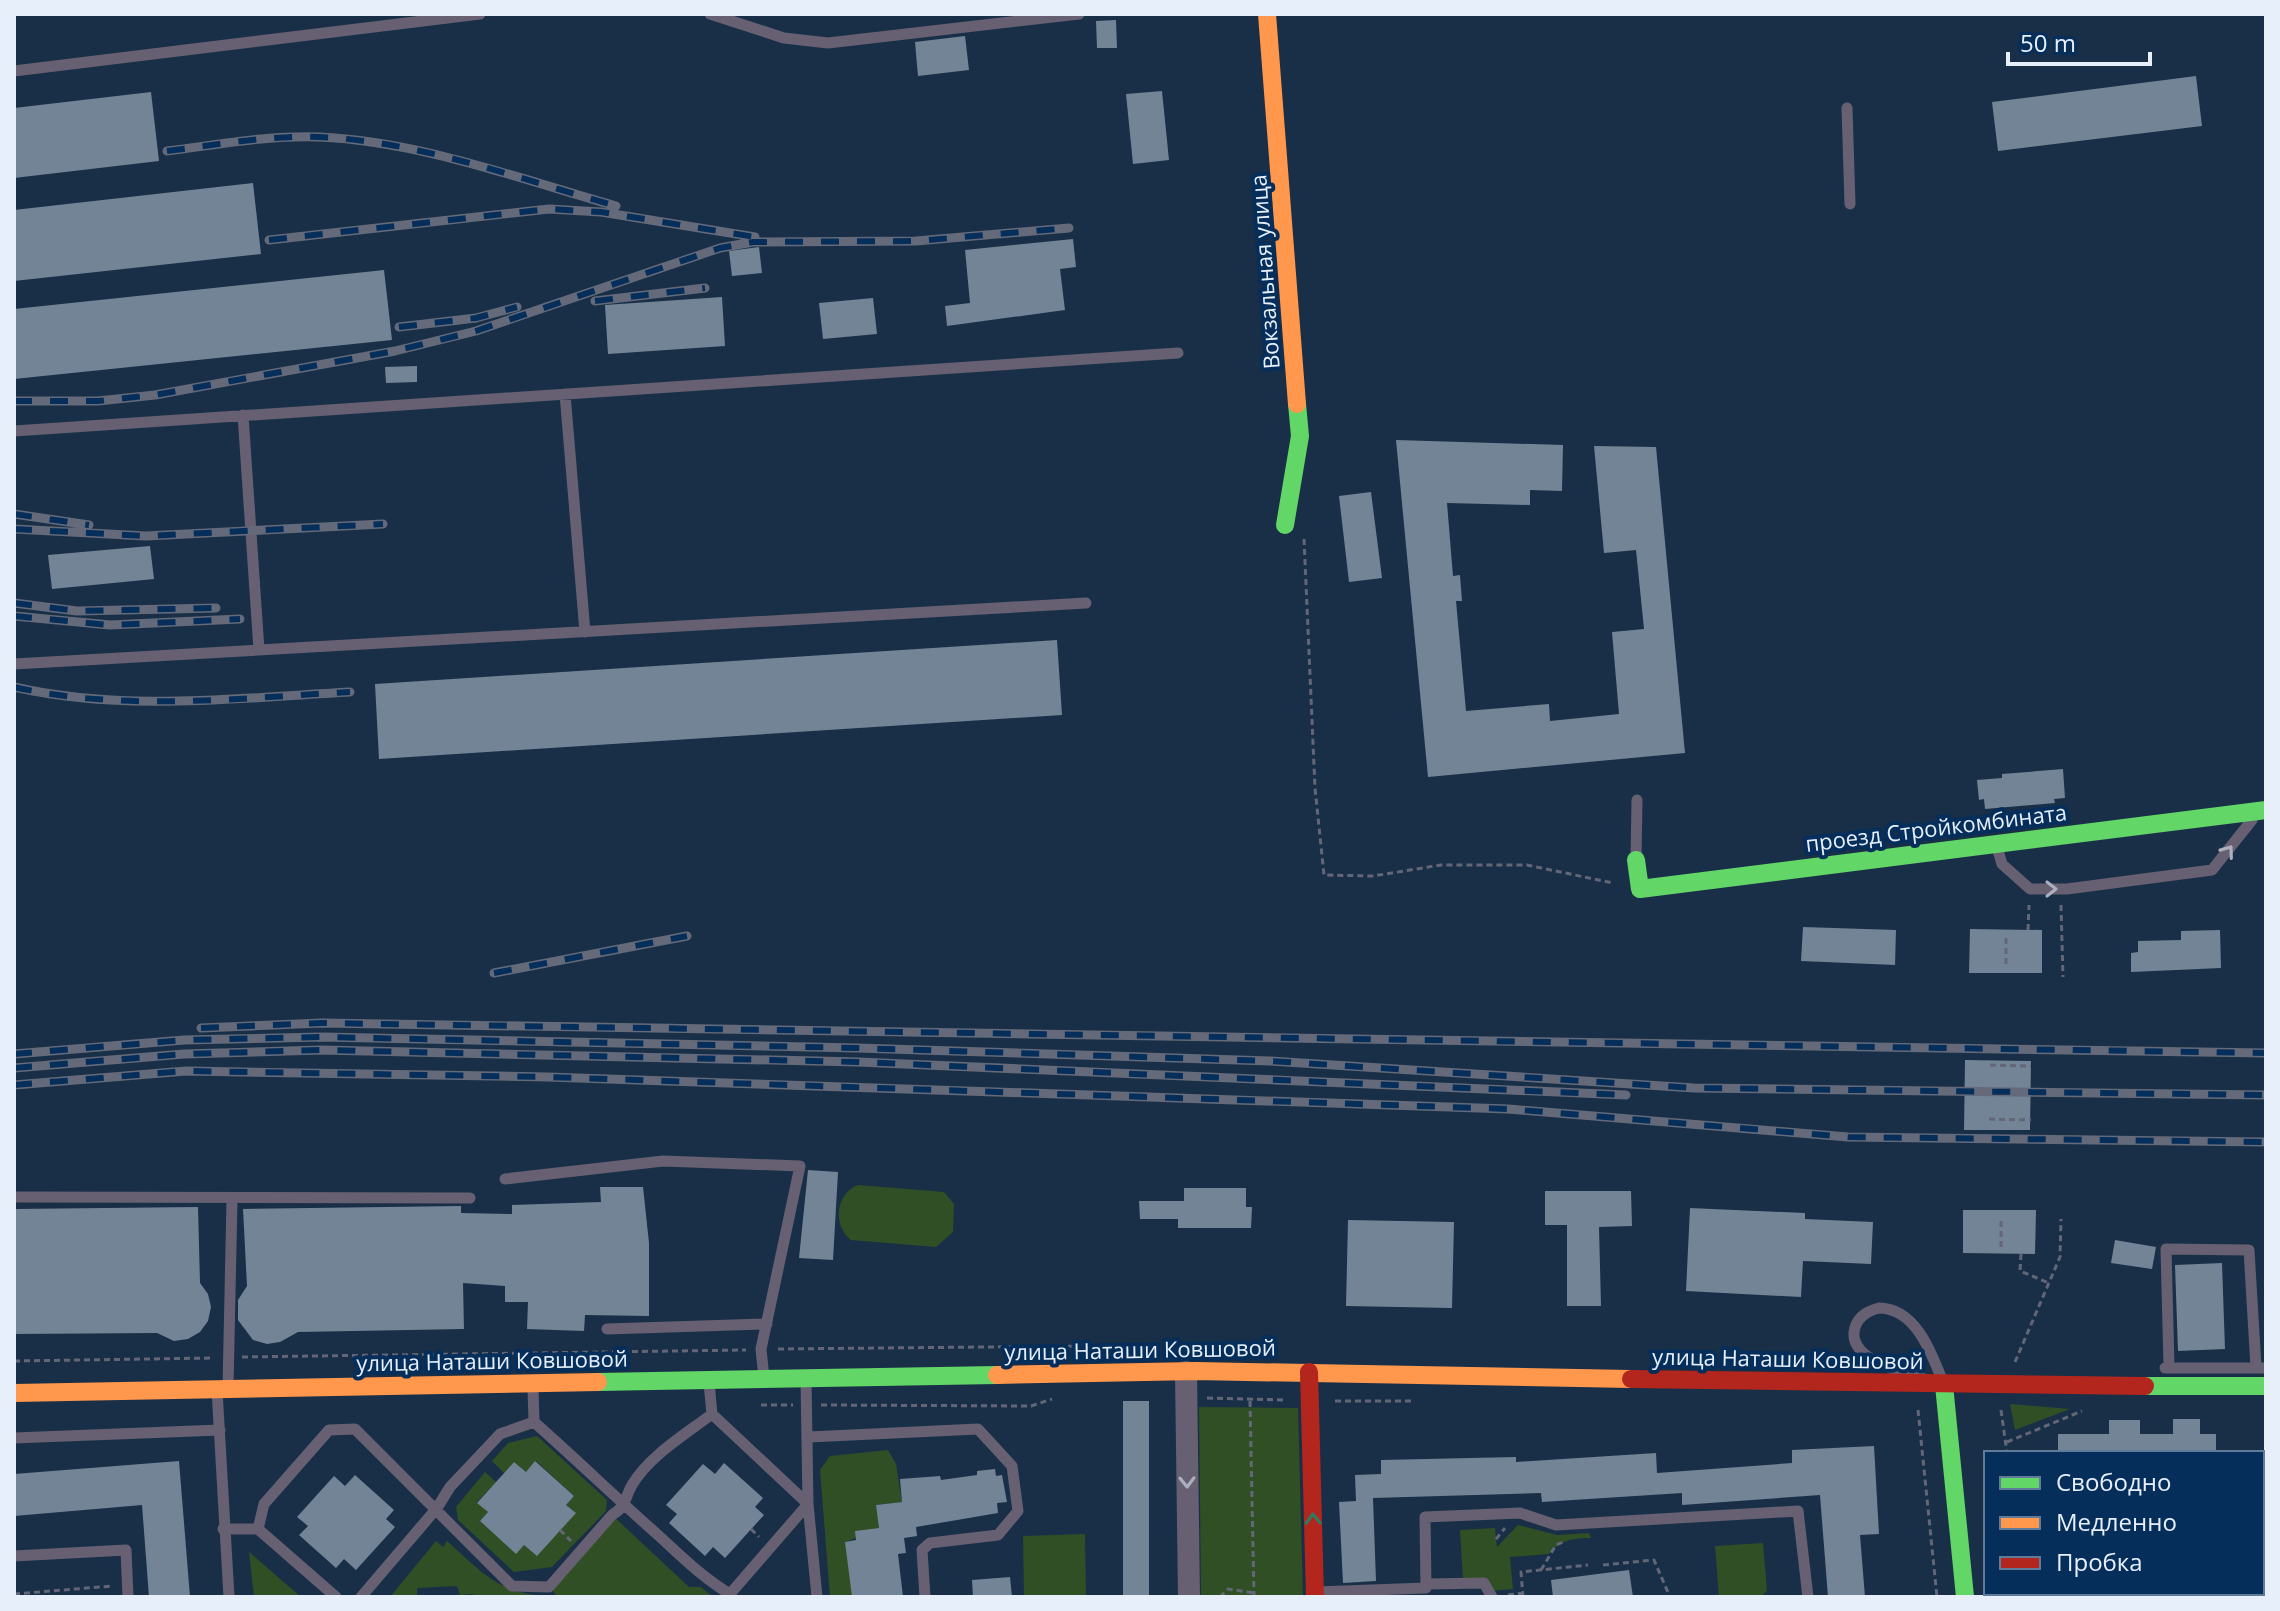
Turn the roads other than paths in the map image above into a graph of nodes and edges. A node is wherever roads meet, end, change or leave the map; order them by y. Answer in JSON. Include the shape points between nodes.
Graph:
{"nodes":[{"id":1,"x":480,"y":14,"type":"edge"},
{"id":2,"x":710,"y":14,"type":"edge"},
{"id":3,"x":1079,"y":14,"type":"edge"},
{"id":4,"x":1267,"y":14,"type":"edge"},
{"id":5,"x":14,"y":71,"type":"edge"},
{"id":6,"x":1847,"y":108,"type":"dead end"},
{"id":7,"x":1850,"y":204,"type":"dead end"},
{"id":8,"x":1178,"y":353,"type":"dead end"},
{"id":9,"x":565,"y":394,"type":"junction"},
{"id":10,"x":243,"y":415,"type":"junction"},
{"id":11,"x":14,"y":431,"type":"edge"},
{"id":12,"x":1294,"y":526,"type":"road end"},
{"id":13,"x":1086,"y":603,"type":"dead end"},
{"id":14,"x":585,"y":632,"type":"junction"},
{"id":15,"x":259,"y":650,"type":"junction"},
{"id":16,"x":14,"y":664,"type":"edge"},
{"id":17,"x":1637,"y":800,"type":"dead end"},
{"id":18,"x":2266,"y":810,"type":"edge"},
{"id":19,"x":1997,"y":845,"type":"junction"},
{"id":20,"x":1636,"y":860,"type":"joint"},
{"id":21,"x":505,"y":1179,"type":"dead end"},
{"id":22,"x":14,"y":1197,"type":"edge"},
{"id":23,"x":470,"y":1198,"type":"dead end"},
{"id":24,"x":232,"y":1200,"type":"junction"},
{"id":25,"x":767,"y":1324,"type":"junction"},
{"id":26,"x":607,"y":1329,"type":"dead end"},
{"id":27,"x":2169,"y":1366,"type":"junction"},
{"id":28,"x":2261,"y":1368,"type":"edge"},
{"id":29,"x":1186,"y":1372,"type":"junction"},
{"id":30,"x":1309,"y":1372,"type":"junction"},
{"id":31,"x":806,"y":1378,"type":"junction"},
{"id":32,"x":764,"y":1379,"type":"junction"},
{"id":33,"x":709,"y":1380,"type":"junction"},
{"id":34,"x":533,"y":1383,"type":"junction"},
{"id":35,"x":1944,"y":1385,"type":"junction"},
{"id":36,"x":2143,"y":1386,"type":"junction"},
{"id":37,"x":2266,"y":1386,"type":"edge"},
{"id":38,"x":222,"y":1389,"type":"junction"},
{"id":39,"x":14,"y":1393,"type":"edge"},
{"id":40,"x":712,"y":1414,"type":"junction"},
{"id":41,"x":534,"y":1422,"type":"junction"},
{"id":42,"x":220,"y":1430,"type":"junction"},
{"id":43,"x":809,"y":1437,"type":"junction"},
{"id":44,"x":14,"y":1438,"type":"edge"},
{"id":45,"x":808,"y":1504,"type":"junction"},
{"id":46,"x":626,"y":1507,"type":"junction"},
{"id":47,"x":437,"y":1508,"type":"junction"},
{"id":48,"x":223,"y":1529,"type":"junction"},
{"id":49,"x":258,"y":1529,"type":"junction"},
{"id":50,"x":14,"y":1556,"type":"edge"},
{"id":51,"x":1426,"y":1584,"type":"junction"},
{"id":52,"x":128,"y":1591,"type":"edge"},
{"id":53,"x":1315,"y":1594,"type":"edge"},
{"id":54,"x":229,"y":1597,"type":"edge"},
{"id":55,"x":336,"y":1597,"type":"edge"},
{"id":56,"x":361,"y":1597,"type":"edge"},
{"id":57,"x":817,"y":1597,"type":"edge"},
{"id":58,"x":925,"y":1597,"type":"edge"},
{"id":59,"x":1189,"y":1597,"type":"edge"},
{"id":60,"x":1492,"y":1597,"type":"edge"},
{"id":61,"x":1808,"y":1597,"type":"edge"},
{"id":62,"x":1965,"y":1597,"type":"edge"}],
"edges":[{"from":1,"to":5,"type":"lane"},
{"from":2,"to":3,"type":"lane","via":[[784,38],[828,43]]},
{"from":4,"to":12,"type":"street","name":"Вокзальная улица","via":[[1300,436]]},
{"from":6,"to":7,"type":"lane"},
{"from":8,"to":9,"type":"lane"},
{"from":9,"to":10,"type":"lane"},
{"from":9,"to":14,"type":"lane"},
{"from":10,"to":11,"type":"lane"},
{"from":10,"to":15,"type":"lane"},
{"from":13,"to":14,"type":"lane"},
{"from":14,"to":15,"type":"lane"},
{"from":15,"to":16,"type":"lane"},
{"from":17,"to":20,"type":"lane"},
{"from":18,"to":19,"type":"street","name":"проезд Стройкомбината"},
{"from":19,"to":18,"type":"lane","one_way":true,"via":[[2002,864],[2030,889],[2193,874],[2212,870],[2245,825]]},
{"from":19,"to":20,"type":"street","name":"проезд Стройкомбината","via":[[1640,889]]},
{"from":21,"to":25,"type":"lane","via":[[663,1161],[800,1166]]},
{"from":22,"to":24,"type":"lane"},
{"from":23,"to":24,"type":"lane"},
{"from":24,"to":38,"type":"lane","via":[[228,1358]]},
{"from":25,"to":26,"type":"lane"},
{"from":25,"to":32,"type":"lane","via":[[761,1349]]},
{"from":27,"to":28,"type":"lane"},
{"from":27,"to":28,"type":"lane","via":[[2166,1249],[2249,1250]]},
{"from":27,"to":36,"type":"lane"},
{"from":29,"to":30,"type":"street","name":"улица Наташи Ковшовой"},
{"from":29,"to":31,"type":"street","name":"улица Наташи Ковшовой"},
{"from":29,"to":59,"type":"street","one_way":true},
{"from":30,"to":35,"type":"street","name":"улица Наташи Ковшовой"},
{"from":53,"to":30,"type":"street","one_way":true},
{"from":31,"to":32,"type":"street","name":"улица Наташи Ковшовой"},
{"from":31,"to":43,"type":"lane"},
{"from":32,"to":33,"type":"street","name":"улица Наташи Ковшовой"},
{"from":33,"to":34,"type":"street","name":"улица Наташи Ковшовой"},
{"from":33,"to":40,"type":"lane"},
{"from":34,"to":38,"type":"street","name":"улица Наташи Ковшовой"},
{"from":34,"to":41,"type":"lane"},
{"from":35,"to":35,"type":"lane","via":[[1926,1340],[1896,1312],[1879,1308],[1857,1321],[1855,1342],[1864,1356]]},
{"from":35,"to":36,"type":"street","name":"улица Наташи Ковшовой"},
{"from":35,"to":62,"type":"street"},
{"from":36,"to":37,"type":"street","name":"улица Наташи Ковшовой"},
{"from":38,"to":39,"type":"street","name":"улица Наташи Ковшовой"},
{"from":38,"to":42,"type":"lane"},
{"from":40,"to":45,"type":"lane"},
{"from":40,"to":46,"type":"lane","via":[[669,1445],[632,1485]]},
{"from":41,"to":46,"type":"lane"},
{"from":41,"to":47,"type":"lane","via":[[500,1434]]},
{"from":42,"to":44,"type":"lane"},
{"from":42,"to":48,"type":"lane"},
{"from":43,"to":45,"type":"lane"},
{"from":43,"to":58,"type":"lane","via":[[978,1429],[1012,1466],[1018,1511],[998,1535],[930,1543],[922,1550]]},
{"from":45,"to":46,"type":"lane","via":[[730,1594]]},
{"from":45,"to":57,"type":"lane"},
{"from":46,"to":47,"type":"lane","via":[[612,1515],[549,1587],[512,1586]]},
{"from":47,"to":49,"type":"lane","via":[[355,1429],[329,1430],[264,1504]]},
{"from":47,"to":56,"type":"lane"},
{"from":48,"to":49,"type":"lane"},
{"from":48,"to":54,"type":"lane"},
{"from":49,"to":55,"type":"lane"},
{"from":50,"to":52,"type":"lane","via":[[126,1550]]},
{"from":51,"to":53,"type":"lane"},
{"from":51,"to":60,"type":"lane","via":[[1484,1583]]},
{"from":51,"to":61,"type":"lane","via":[[1425,1517],[1520,1513],[1556,1525],[1798,1511]]}]}
